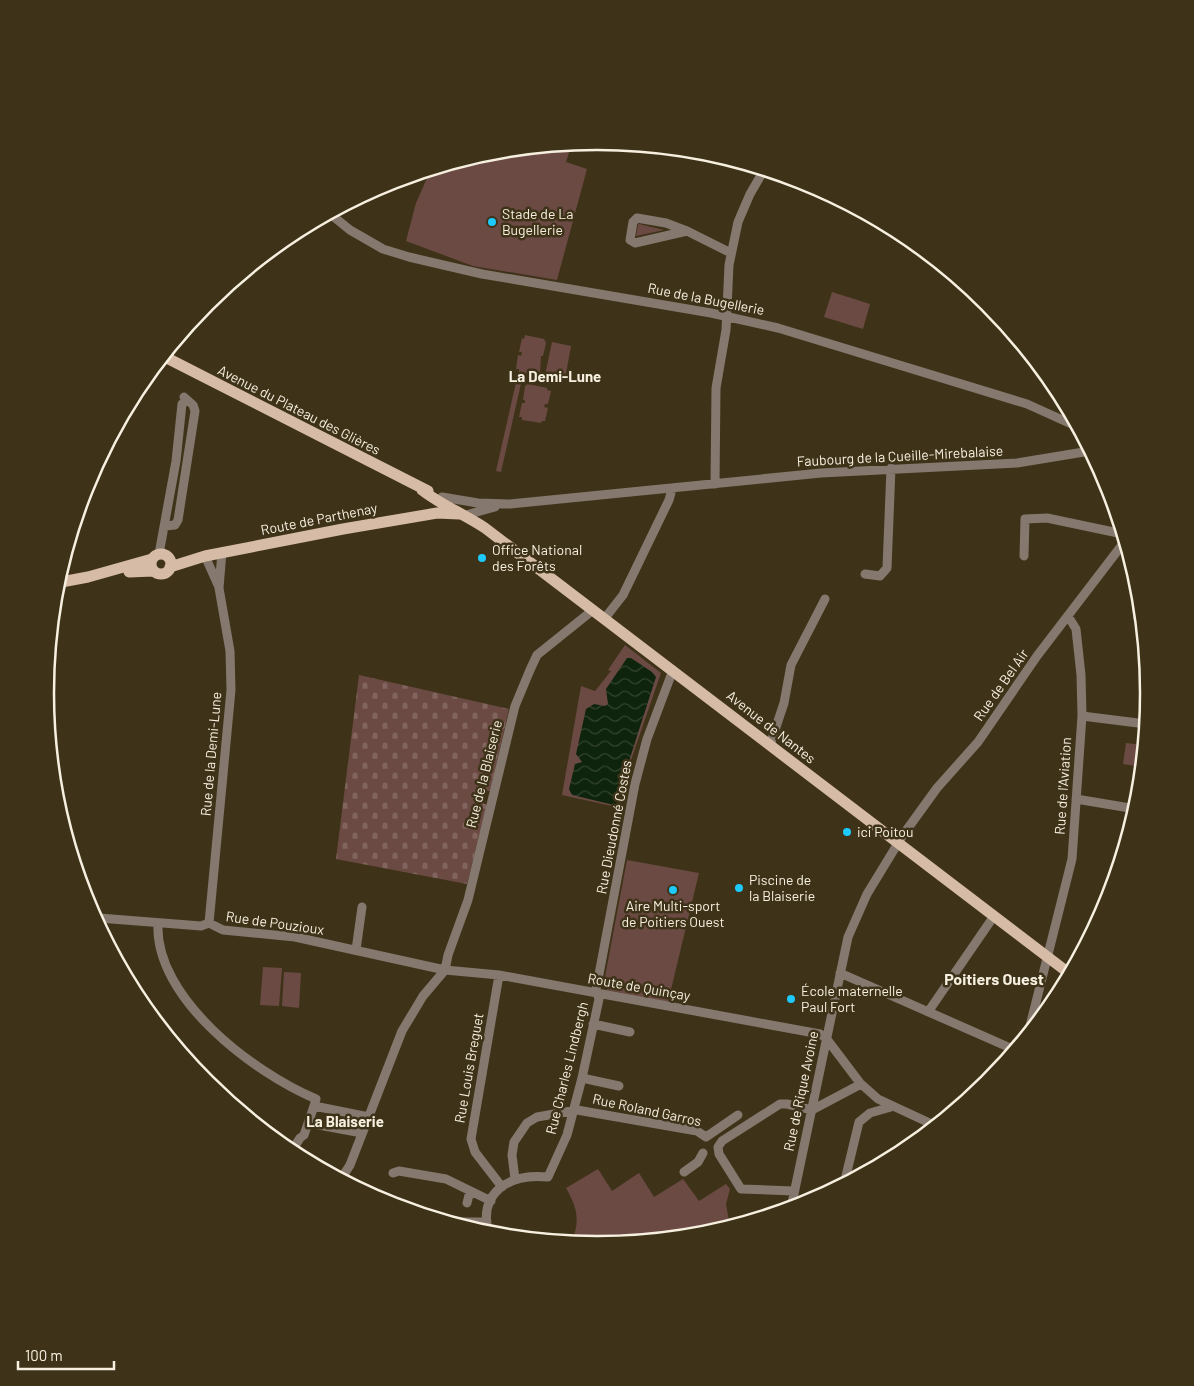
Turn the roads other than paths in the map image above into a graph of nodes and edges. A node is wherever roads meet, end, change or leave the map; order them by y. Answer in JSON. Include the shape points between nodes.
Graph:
{"nodes":[{"id":1,"x":760,"y":175,"type":"edge"},
{"id":2,"x":335,"y":218,"type":"edge"},
{"id":3,"x":687,"y":231,"type":"junction"},
{"id":4,"x":731,"y":253,"type":"junction"},
{"id":5,"x":727,"y":316,"type":"junction"},
{"id":6,"x":168,"y":359,"type":"edge"},
{"id":7,"x":183,"y":400,"type":"dead end"},
{"id":8,"x":1068,"y":422,"type":"edge"},
{"id":9,"x":1083,"y":452,"type":"edge"},
{"id":10,"x":891,"y":468,"type":"junction"},
{"id":11,"x":715,"y":484,"type":"junction"},
{"id":12,"x":672,"y":489,"type":"junction"},
{"id":13,"x":422,"y":490,"type":"junction"},
{"id":14,"x":442,"y":497,"type":"junction"},
{"id":15,"x":478,"y":503,"type":"junction"},
{"id":16,"x":510,"y":504,"type":"junction"},
{"id":17,"x":452,"y":507,"type":"junction"},
{"id":18,"x":439,"y":513,"type":"junction"},
{"id":19,"x":466,"y":515,"type":"junction"},
{"id":20,"x":1116,"y":532,"type":"edge"},
{"id":21,"x":1120,"y":547,"type":"edge"},
{"id":22,"x":222,"y":552,"type":"junction"},
{"id":23,"x":205,"y":556,"type":"junction"},
{"id":24,"x":1024,"y":556,"type":"dead end"},
{"id":25,"x":161,"y":562,"type":"junction"},
{"id":26,"x":865,"y":574,"type":"dead end"},
{"id":27,"x":65,"y":581,"type":"edge"},
{"id":28,"x":219,"y":588,"type":"junction"},
{"id":29,"x":825,"y":599,"type":"dead end"},
{"id":30,"x":593,"y":610,"type":"junction"},
{"id":31,"x":1068,"y":616,"type":"junction"},
{"id":32,"x":605,"y":618,"type":"junction"},
{"id":33,"x":673,"y":670,"type":"junction"},
{"id":34,"x":1082,"y":716,"type":"junction"},
{"id":35,"x":1139,"y":723,"type":"edge"},
{"id":36,"x":770,"y":745,"type":"junction"},
{"id":37,"x":1076,"y":799,"type":"junction"},
{"id":38,"x":1128,"y":808,"type":"edge"},
{"id":39,"x":899,"y":843,"type":"junction"},
{"id":40,"x":362,"y":907,"type":"dead end"},
{"id":41,"x":994,"y":916,"type":"junction"},
{"id":42,"x":103,"y":918,"type":"edge"},
{"id":43,"x":158,"y":923,"type":"junction"},
{"id":44,"x":210,"y":924,"type":"junction"},
{"id":45,"x":356,"y":950,"type":"junction"},
{"id":46,"x":1047,"y":957,"type":"junction"},
{"id":47,"x":445,"y":970,"type":"junction"},
{"id":48,"x":1064,"y":970,"type":"edge"},
{"id":49,"x":840,"y":973,"type":"junction"},
{"id":50,"x":498,"y":975,"type":"junction"},
{"id":51,"x":599,"y":993,"type":"junction"},
{"id":52,"x":928,"y":1012,"type":"junction"},
{"id":53,"x":1032,"y":1019,"type":"edge"},
{"id":54,"x":593,"y":1024,"type":"junction"},
{"id":55,"x":630,"y":1032,"type":"dead end"},
{"id":56,"x":826,"y":1038,"type":"junction"},
{"id":57,"x":1008,"y":1047,"type":"edge"},
{"id":58,"x":582,"y":1078,"type":"junction"},
{"id":59,"x":861,"y":1084,"type":"junction"},
{"id":60,"x":619,"y":1086,"type":"dead end"},
{"id":61,"x":314,"y":1106,"type":"junction"},
{"id":62,"x":892,"y":1107,"type":"junction"},
{"id":63,"x":574,"y":1109,"type":"junction"},
{"id":64,"x":812,"y":1110,"type":"junction"},
{"id":65,"x":738,"y":1115,"type":"dead end"},
{"id":66,"x":369,"y":1117,"type":"junction"},
{"id":67,"x":308,"y":1123,"type":"junction"},
{"id":68,"x":929,"y":1123,"type":"edge"},
{"id":69,"x":362,"y":1133,"type":"junction"},
{"id":70,"x":295,"y":1145,"type":"edge"},
{"id":71,"x":703,"y":1153,"type":"dead end"},
{"id":72,"x":684,"y":1172,"type":"dead end"},
{"id":73,"x":345,"y":1173,"type":"edge"},
{"id":74,"x":393,"y":1173,"type":"dead end"},
{"id":75,"x":846,"y":1175,"type":"edge"},
{"id":76,"x":515,"y":1178,"type":"junction"},
{"id":77,"x":502,"y":1186,"type":"junction"},
{"id":78,"x":470,"y":1191,"type":"junction"},
{"id":79,"x":794,"y":1191,"type":"junction"},
{"id":80,"x":792,"y":1200,"type":"edge"},
{"id":81,"x":491,"y":1201,"type":"junction"},
{"id":82,"x":467,"y":1203,"type":"dead end"},
{"id":83,"x":474,"y":1222,"type":"edge"},
{"id":84,"x":486,"y":1222,"type":"junction"},
{"id":85,"x":487,"y":1225,"type":"edge"}],
"edges":[{"from":1,"to":4,"type":"street","via":[[738,222]]},
{"from":2,"to":5,"type":"street","name":"Rue de la Bugellerie","via":[[383,250],[409,257],[482,274]]},
{"from":3,"to":3,"type":"street","via":[[666,222],[637,218],[633,222],[630,240],[635,243]]},
{"from":3,"to":4,"type":"street"},
{"from":4,"to":5,"type":"street"},
{"from":5,"to":8,"type":"street","name":"Rue de la Bugellerie","via":[[778,328],[1027,404]]},
{"from":5,"to":11,"type":"street","via":[[716,388]]},
{"from":6,"to":13,"type":"main road","name":"Avenue du Plateau des Glières"},
{"from":7,"to":25,"type":"street"},
{"from":9,"to":10,"type":"street","name":"Faubourg de la Cueille-Mirebalaise","via":[[1017,463]]},
{"from":10,"to":11,"type":"street","name":"Faubourg de la Cueille-Mirebalaise"},
{"from":10,"to":26,"type":"street","via":[[887,568],[880,576]]},
{"from":11,"to":12,"type":"street","name":"Faubourg de la Cueille-Mirebalaise"},
{"from":12,"to":16,"type":"street"},
{"from":12,"to":32,"type":"street","via":[[623,595]]},
{"from":13,"to":14,"type":"main road","name":"Avenue du Plateau des Glières"},
{"from":13,"to":17,"type":"main road","name":"Avenue du Plateau des Glières","via":[[434,500]]},
{"from":14,"to":15,"type":"street"},
{"from":14,"to":17,"type":"main road","name":"Avenue du Plateau des Glières"},
{"from":15,"to":16,"type":"street"},
{"from":15,"to":17,"type":"street"},
{"from":16,"to":19,"type":"street"},
{"from":17,"to":18,"type":"main road","name":"Route de Parthenay"},
{"from":17,"to":19,"type":"main road","name":"Avenue de Nantes"},
{"from":18,"to":19,"type":"main road","name":"Route de Parthenay"},
{"from":18,"to":22,"type":"main road","name":"Route de Parthenay"},
{"from":19,"to":30,"type":"main road","name":"Avenue de Nantes"},
{"from":20,"to":24,"type":"street","via":[[1047,518],[1025,519]]},
{"from":21,"to":31,"type":"street","name":"Rue de Bel Air"},
{"from":22,"to":23,"type":"main road","name":"Route de Parthenay"},
{"from":22,"to":28,"type":"street","name":"Rue de la Demi-Lune"},
{"from":23,"to":25,"type":"main road","name":"Route de Parthenay"},
{"from":23,"to":28,"type":"street","name":"Rue de la Demi-Lune"},
{"from":25,"to":27,"type":"main road","name":"Route de Parthenay","via":[[143,570]]},
{"from":28,"to":44,"type":"street","name":"Rue de la Demi-Lune","via":[[230,652],[231,690]]},
{"from":29,"to":36,"type":"street","via":[[791,665],[784,703]]},
{"from":30,"to":32,"type":"main road","name":"Avenue de Nantes"},
{"from":30,"to":47,"type":"street","name":"Rue de la Blaiserie","via":[[537,655],[515,706],[468,900]]},
{"from":31,"to":34,"type":"street","name":"Rue de l'Aviation","via":[[1076,629]]},
{"from":31,"to":39,"type":"street","name":"Rue de Bel Air","via":[[978,742],[937,788]]},
{"from":32,"to":33,"type":"main road","name":"Avenue de Nantes"},
{"from":33,"to":36,"type":"main road","name":"Avenue de Nantes"},
{"from":33,"to":51,"type":"street","name":"Rue Dieudonné Costes","via":[[647,739],[635,784],[596,990]]},
{"from":34,"to":35,"type":"street"},
{"from":34,"to":37,"type":"street","name":"Rue de l'Aviation"},
{"from":36,"to":39,"type":"main road","name":"Avenue de Nantes"},
{"from":37,"to":38,"type":"street"},
{"from":37,"to":46,"type":"street","name":"Rue de l'Aviation","via":[[1072,859]]},
{"from":39,"to":41,"type":"main road","name":"Avenue de Nantes"},
{"from":39,"to":49,"type":"street","name":"Rue de Rique Avoine","via":[[867,894],[848,937]]},
{"from":40,"to":45,"type":"street"},
{"from":41,"to":46,"type":"main road","name":"Avenue de Nantes"},
{"from":41,"to":52,"type":"street"},
{"from":42,"to":43,"type":"street","name":"Rue de Pouzioux"},
{"from":43,"to":44,"type":"street","name":"Rue de Pouzioux"},
{"from":43,"to":61,"type":"street","via":[[157,934],[169,971],[190,1006],[215,1032],[276,1080],[316,1099]]},
{"from":44,"to":45,"type":"street","name":"Rue de Pouzioux","via":[[223,930],[295,937]]},
{"from":45,"to":47,"type":"street","name":"Rue de Pouzioux"},
{"from":46,"to":48,"type":"main road","name":"Avenue de Nantes"},
{"from":46,"to":53,"type":"street","name":"Rue de l'Aviation"},
{"from":47,"to":50,"type":"street","name":"Route de Quinçay"},
{"from":47,"to":66,"type":"street","via":[[408,1019]]},
{"from":49,"to":52,"type":"street"},
{"from":49,"to":56,"type":"street","name":"Rue de Rique Avoine"},
{"from":50,"to":51,"type":"street","name":"Route de Quinçay"},
{"from":50,"to":77,"type":"street","name":"Rue Louis Breguet","via":[[471,1139],[475,1152]]},
{"from":51,"to":54,"type":"street","name":"Rue Charles Lindbergh"},
{"from":51,"to":56,"type":"street","name":"Route de Quinçay","via":[[761,1022]]},
{"from":52,"to":57,"type":"street"},
{"from":54,"to":55,"type":"street"},
{"from":54,"to":58,"type":"street","name":"Rue Charles Lindbergh"},
{"from":56,"to":59,"type":"street"},
{"from":56,"to":64,"type":"street","name":"Rue de Rique Avoine"},
{"from":58,"to":60,"type":"street"},
{"from":58,"to":63,"type":"street","name":"Rue Charles Lindbergh"},
{"from":59,"to":62,"type":"street"},
{"from":59,"to":64,"type":"street"},
{"from":61,"to":66,"type":"street"},
{"from":61,"to":67,"type":"street"},
{"from":62,"to":68,"type":"street"},
{"from":62,"to":75,"type":"street","via":[[870,1112],[859,1122]]},
{"from":63,"to":65,"type":"street","name":"Rue Roland Garros","via":[[697,1131],[706,1137]]},
{"from":63,"to":76,"type":"street","name":"Rue Charles Lindbergh","via":[[567,1136],[548,1177]]},
{"from":63,"to":76,"type":"street","via":[[528,1123],[514,1142]]},
{"from":64,"to":79,"type":"street","name":"Rue de Rique Avoine"},
{"from":64,"to":79,"type":"street","via":[[780,1104],[722,1141],[718,1147],[718,1154],[741,1189]]},
{"from":66,"to":69,"type":"street"},
{"from":67,"to":69,"type":"street"},
{"from":67,"to":70,"type":"street"},
{"from":69,"to":73,"type":"street"},
{"from":71,"to":72,"type":"street","via":[[698,1162]]},
{"from":74,"to":78,"type":"street","via":[[399,1171],[446,1179]]},
{"from":76,"to":77,"type":"street"},
{"from":77,"to":81,"type":"street"},
{"from":78,"to":81,"type":"street"},
{"from":78,"to":82,"type":"street"},
{"from":79,"to":80,"type":"street","name":"Rue de Rique Avoine"},
{"from":81,"to":84,"type":"street"},
{"from":83,"to":84,"type":"street"},
{"from":84,"to":85,"type":"street"}]}
